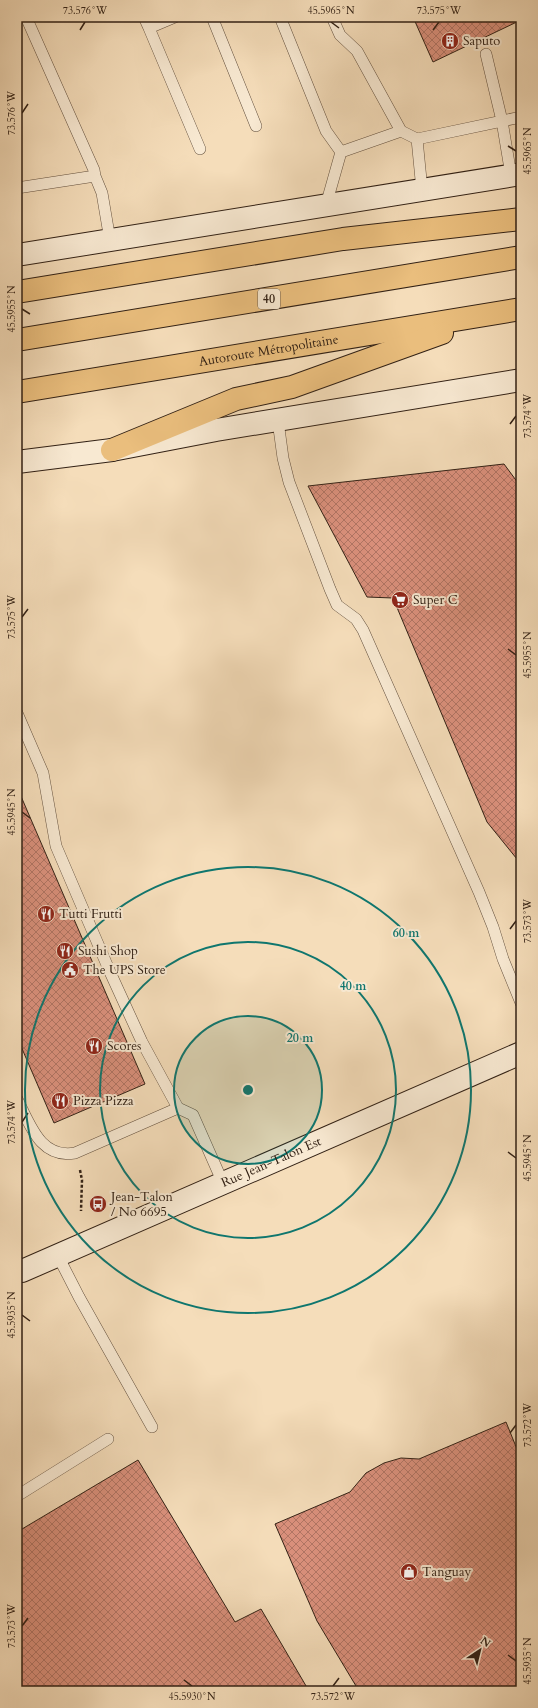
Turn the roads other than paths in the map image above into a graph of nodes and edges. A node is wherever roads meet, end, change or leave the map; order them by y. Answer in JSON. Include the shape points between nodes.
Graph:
{"nodes":[{"id":1,"x":26,"y":17,"type":"edge"},
{"id":2,"x":144,"y":17,"type":"edge"},
{"id":3,"x":175,"y":17,"type":"edge"},
{"id":4,"x":212,"y":17,"type":"edge"},
{"id":5,"x":280,"y":17,"type":"edge"},
{"id":6,"x":332,"y":17,"type":"edge"},
{"id":7,"x":149,"y":28,"type":"junction"},
{"id":8,"x":486,"y":54,"type":"dead end"},
{"id":9,"x":521,"y":117,"type":"edge"},
{"id":10,"x":502,"y":121,"type":"junction"},
{"id":11,"x":256,"y":126,"type":"dead end"},
{"id":12,"x":402,"y":131,"type":"junction"},
{"id":13,"x":417,"y":139,"type":"junction"},
{"id":14,"x":200,"y":150,"type":"dead end"},
{"id":15,"x":341,"y":152,"type":"junction"},
{"id":16,"x":516,"y":175,"type":"edge"},
{"id":17,"x":95,"y":176,"type":"junction"},
{"id":18,"x":17,"y":188,"type":"edge"},
{"id":19,"x":422,"y":190,"type":"junction"},
{"id":20,"x":326,"y":205,"type":"junction"},
{"id":21,"x":521,"y":219,"type":"edge"},
{"id":22,"x":110,"y":240,"type":"junction"},
{"id":23,"x":17,"y":255,"type":"edge"},
{"id":24,"x":521,"y":257,"type":"edge"},
{"id":25,"x":17,"y":292,"type":"edge"},
{"id":26,"x":521,"y":309,"type":"edge"},
{"id":27,"x":496,"y":313,"type":"junction"},
{"id":28,"x":17,"y":340,"type":"edge"},
{"id":29,"x":521,"y":380,"type":"edge"},
{"id":30,"x":17,"y":392,"type":"edge"},
{"id":31,"x":278,"y":421,"type":"junction"},
{"id":32,"x":112,"y":450,"type":"junction"},
{"id":33,"x":17,"y":462,"type":"edge"},
{"id":34,"x":17,"y":713,"type":"edge"},
{"id":35,"x":521,"y":1003,"type":"edge"},
{"id":36,"x":521,"y":1053,"type":"edge"},
{"id":37,"x":17,"y":1099,"type":"edge"},
{"id":38,"x":178,"y":1108,"type":"junction"},
{"id":39,"x":223,"y":1183,"type":"junction"},
{"id":40,"x":58,"y":1256,"type":"junction"},
{"id":41,"x":20,"y":1266,"type":"edge"},
{"id":42,"x":152,"y":1427,"type":"dead end"},
{"id":43,"x":108,"y":1439,"type":"dead end"},
{"id":44,"x":17,"y":1496,"type":"edge"}],
"edges":[{"from":1,"to":17,"type":"lane"},
{"from":2,"to":7,"type":"lane"},
{"from":3,"to":7,"type":"lane"},
{"from":4,"to":11,"type":"lane"},
{"from":5,"to":15,"type":"lane","via":[[326,131]]},
{"from":6,"to":12,"type":"lane","via":[[340,35],[357,51]]},
{"from":7,"to":14,"type":"lane"},
{"from":8,"to":10,"type":"lane"},
{"from":9,"to":10,"type":"lane"},
{"from":10,"to":13,"type":"lane"},
{"from":10,"to":16,"type":"lane"},
{"from":12,"to":13,"type":"lane"},
{"from":12,"to":15,"type":"lane"},
{"from":13,"to":19,"type":"lane"},
{"from":15,"to":20,"type":"lane"},
{"from":16,"to":19,"type":"main road"},
{"from":17,"to":18,"type":"lane"},
{"from":17,"to":22,"type":"lane","via":[[102,193]]},
{"from":19,"to":20,"type":"main road"},
{"from":20,"to":22,"type":"main road"},
{"from":21,"to":25,"type":"highway","via":[[343,239]]},
{"from":22,"to":23,"type":"main road"},
{"from":24,"to":28,"type":"highway","number":"40"},
{"from":26,"to":27,"type":"highway","name":"Autoroute Métropolitaine"},
{"from":27,"to":30,"type":"highway","name":"Autoroute Métropolitaine"},
{"from":27,"to":32,"type":"highway","via":[[292,387],[236,399]]},
{"from":29,"to":31,"type":"main road"},
{"from":31,"to":32,"type":"main road"},
{"from":31,"to":35,"type":"lane","via":[[289,482],[330,589],[337,604],[356,619],[363,630],[479,892]]},
{"from":32,"to":33,"type":"main road"},
{"from":34,"to":38,"type":"lane","via":[[43,773],[56,846],[142,1042]]},
{"from":36,"to":39,"type":"main road","name":"Rue Jean-Talon Est"},
{"from":37,"to":38,"type":"lane","via":[[38,1140],[54,1153],[64,1155],[75,1153]]},
{"from":38,"to":39,"type":"lane","via":[[193,1115]]},
{"from":39,"to":40,"type":"main road","name":"Rue Jean-Talon Est"},
{"from":40,"to":41,"type":"main road","name":"Rue Jean-Talon Est"},
{"from":40,"to":42,"type":"lane"},
{"from":43,"to":44,"type":"lane"}]}
